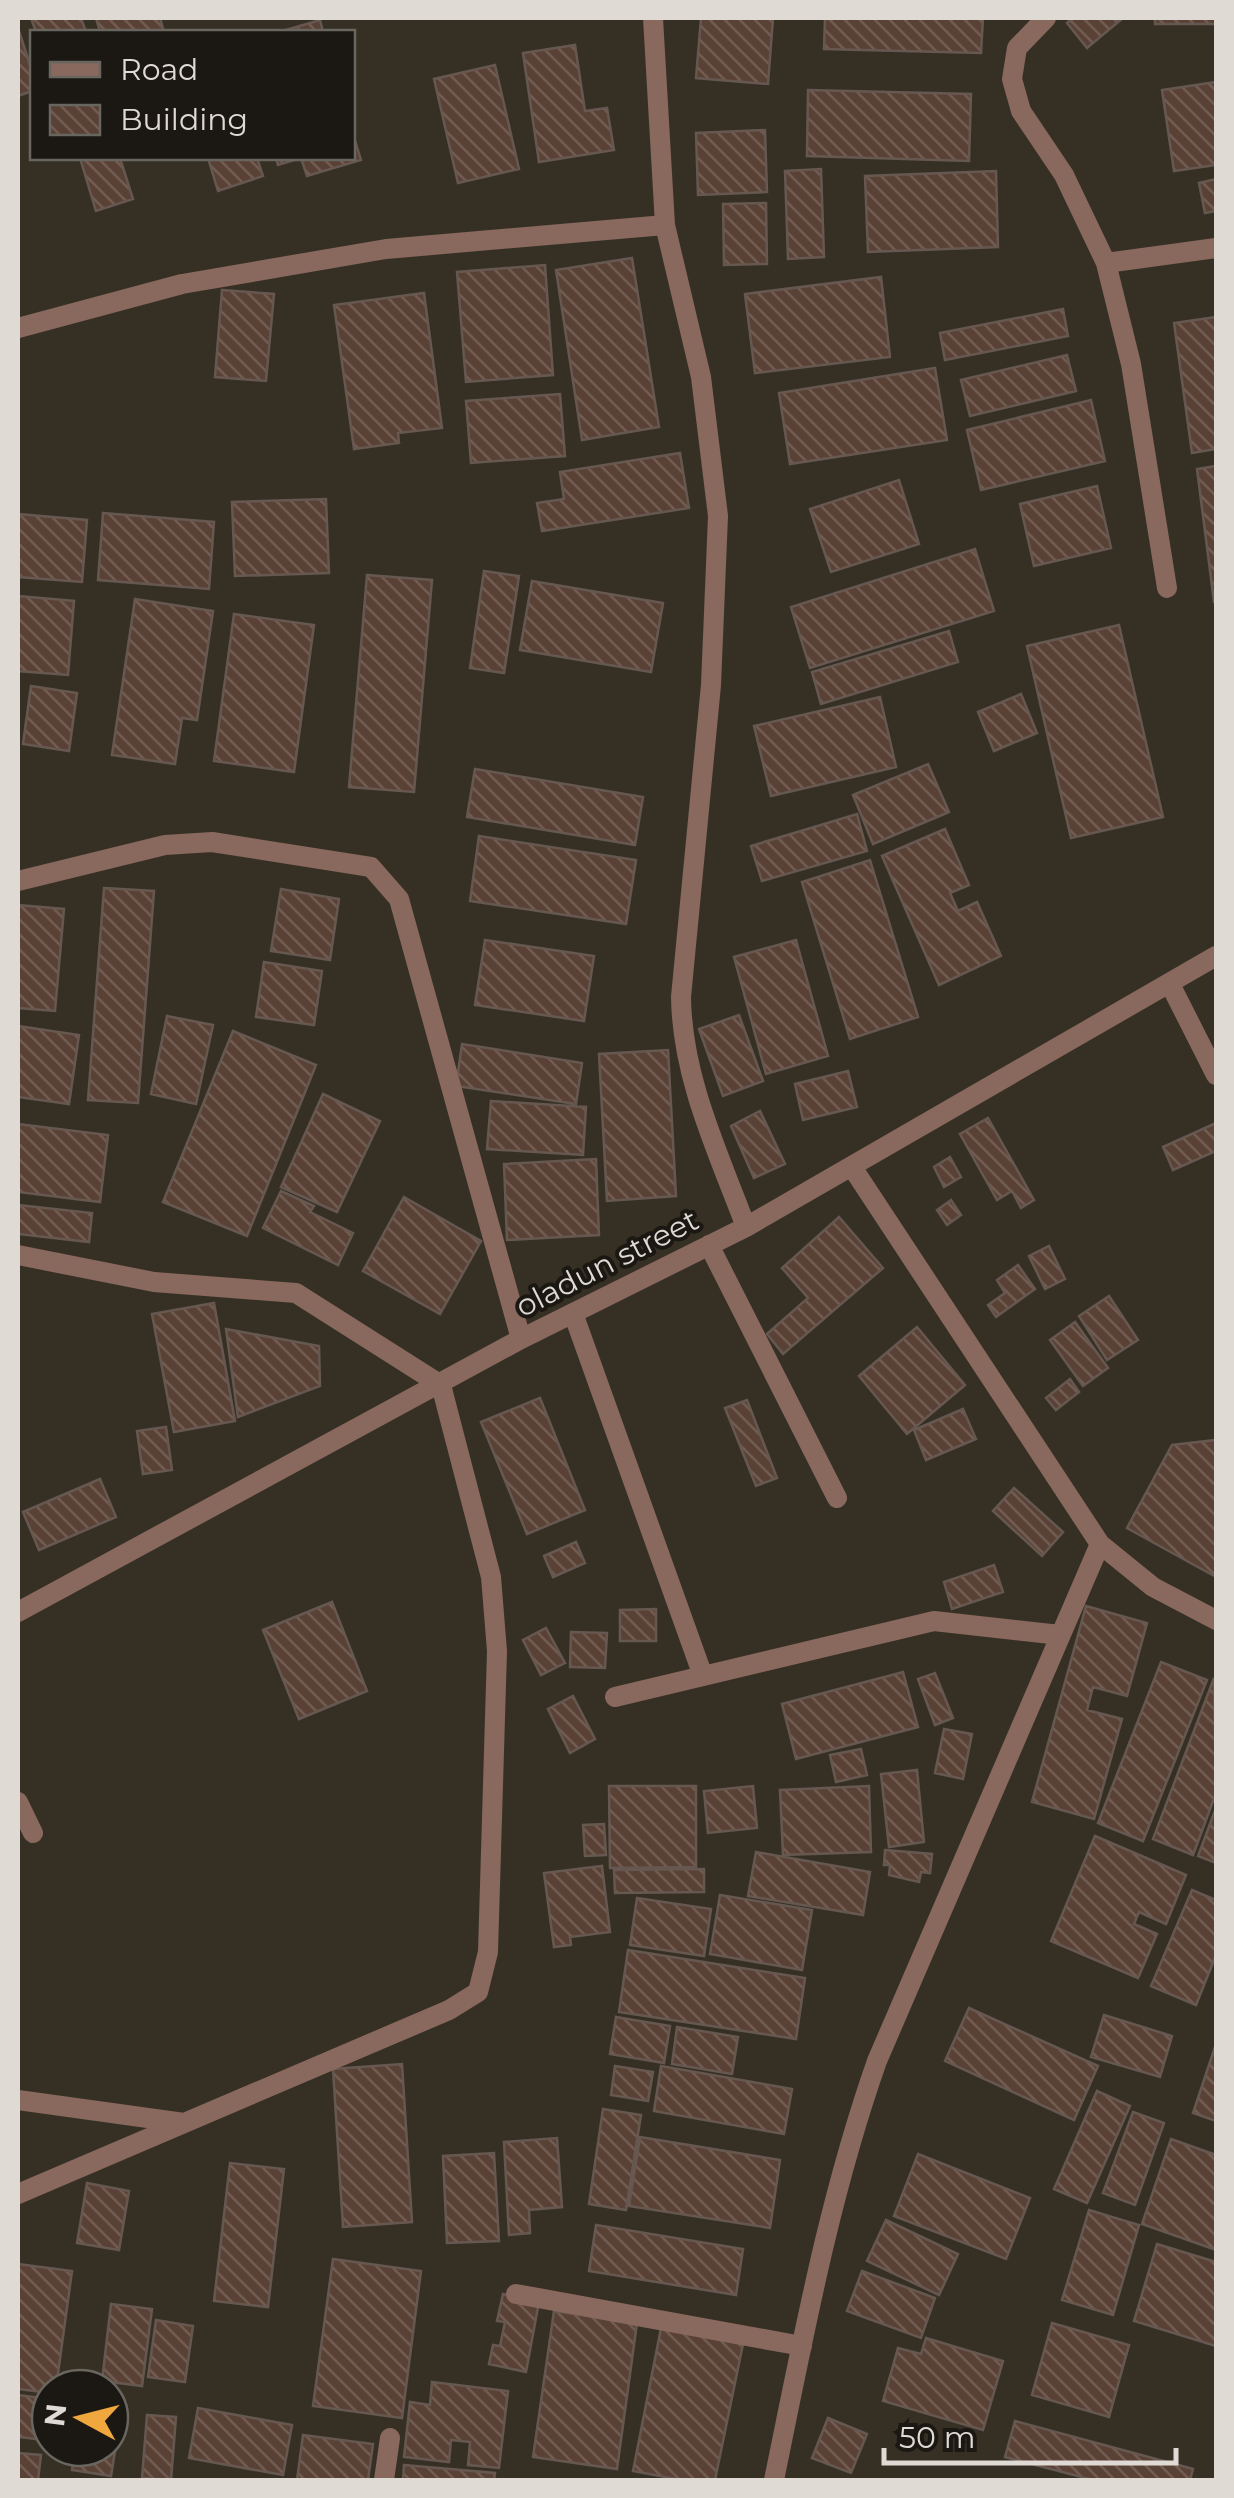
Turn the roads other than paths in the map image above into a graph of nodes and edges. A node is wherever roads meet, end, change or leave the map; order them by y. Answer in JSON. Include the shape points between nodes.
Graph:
{"nodes":[{"id":1,"x":653,"y":18,"type":"edge"},
{"id":2,"x":1046,"y":18,"type":"edge"},
{"id":3,"x":665,"y":225,"type":"junction"},
{"id":4,"x":1216,"y":248,"type":"edge"},
{"id":5,"x":1106,"y":263,"type":"junction"},
{"id":6,"x":18,"y":328,"type":"edge"},
{"id":7,"x":1168,"y":588,"type":"dead end"},
{"id":8,"x":18,"y":882,"type":"edge"},
{"id":9,"x":1216,"y":956,"type":"edge"},
{"id":10,"x":1170,"y":984,"type":"junction"},
{"id":11,"x":1216,"y":1075,"type":"edge"},
{"id":12,"x":852,"y":1167,"type":"junction"},
{"id":13,"x":746,"y":1227,"type":"junction"},
{"id":14,"x":709,"y":1245,"type":"junction"},
{"id":15,"x":18,"y":1255,"type":"edge"},
{"id":16,"x":573,"y":1313,"type":"junction"},
{"id":17,"x":522,"y":1339,"type":"junction"},
{"id":18,"x":441,"y":1385,"type":"junction"},
{"id":19,"x":837,"y":1498,"type":"dead end"},
{"id":20,"x":1100,"y":1544,"type":"junction"},
{"id":21,"x":18,"y":1612,"type":"edge"},
{"id":22,"x":1216,"y":1620,"type":"edge"},
{"id":23,"x":1060,"y":1635,"type":"junction"},
{"id":24,"x":703,"y":1676,"type":"junction"},
{"id":25,"x":615,"y":1697,"type":"dead end"},
{"id":26,"x":18,"y":1802,"type":"edge"},
{"id":27,"x":33,"y":1833,"type":"dead end"},
{"id":28,"x":18,"y":2100,"type":"edge"},
{"id":29,"x":186,"y":2123,"type":"junction"},
{"id":30,"x":18,"y":2194,"type":"edge"},
{"id":31,"x":516,"y":2294,"type":"dead end"},
{"id":32,"x":802,"y":2346,"type":"junction"},
{"id":33,"x":390,"y":2438,"type":"dead end"},
{"id":34,"x":384,"y":2480,"type":"edge"},
{"id":35,"x":774,"y":2480,"type":"edge"}],
"edges":[{"from":1,"to":3,"type":"street"},
{"from":2,"to":5,"type":"street","via":[[1018,48],[1012,79],[1021,111],[1064,176]]},
{"from":3,"to":6,"type":"street","via":[[386,249],[182,284]]},
{"from":3,"to":13,"type":"street","via":[[701,376],[718,516],[682,1040]]},
{"from":4,"to":5,"type":"street"},
{"from":5,"to":7,"type":"street"},
{"from":8,"to":17,"type":"street","via":[[165,845],[212,842],[371,867],[399,900]]},
{"from":9,"to":10,"type":"street","name":"oladun street"},
{"from":10,"to":11,"type":"street"},
{"from":10,"to":12,"type":"street","name":"oladun street"},
{"from":12,"to":13,"type":"street","name":"oladun street"},
{"from":12,"to":20,"type":"street"},
{"from":13,"to":14,"type":"street","name":"oladun street"},
{"from":14,"to":16,"type":"street","name":"oladun street"},
{"from":14,"to":19,"type":"street"},
{"from":15,"to":18,"type":"street","via":[[154,1282],[296,1293]]},
{"from":16,"to":17,"type":"street","name":"oladun street"},
{"from":16,"to":24,"type":"street"},
{"from":17,"to":18,"type":"street","name":"oladun street"},
{"from":18,"to":21,"type":"street","name":"oladun street"},
{"from":18,"to":29,"type":"street","via":[[491,1578],[497,1651],[488,1952],[478,1992]]},
{"from":20,"to":22,"type":"street","via":[[1153,1587]]},
{"from":20,"to":23,"type":"street"},
{"from":23,"to":24,"type":"street","via":[[934,1621]]},
{"from":23,"to":32,"type":"street","via":[[877,2061],[836,2189]]},
{"from":24,"to":25,"type":"street"},
{"from":26,"to":27,"type":"street"},
{"from":28,"to":29,"type":"street"},
{"from":29,"to":30,"type":"street"},
{"from":31,"to":32,"type":"street"},
{"from":32,"to":35,"type":"street"},
{"from":33,"to":34,"type":"street"}]}
